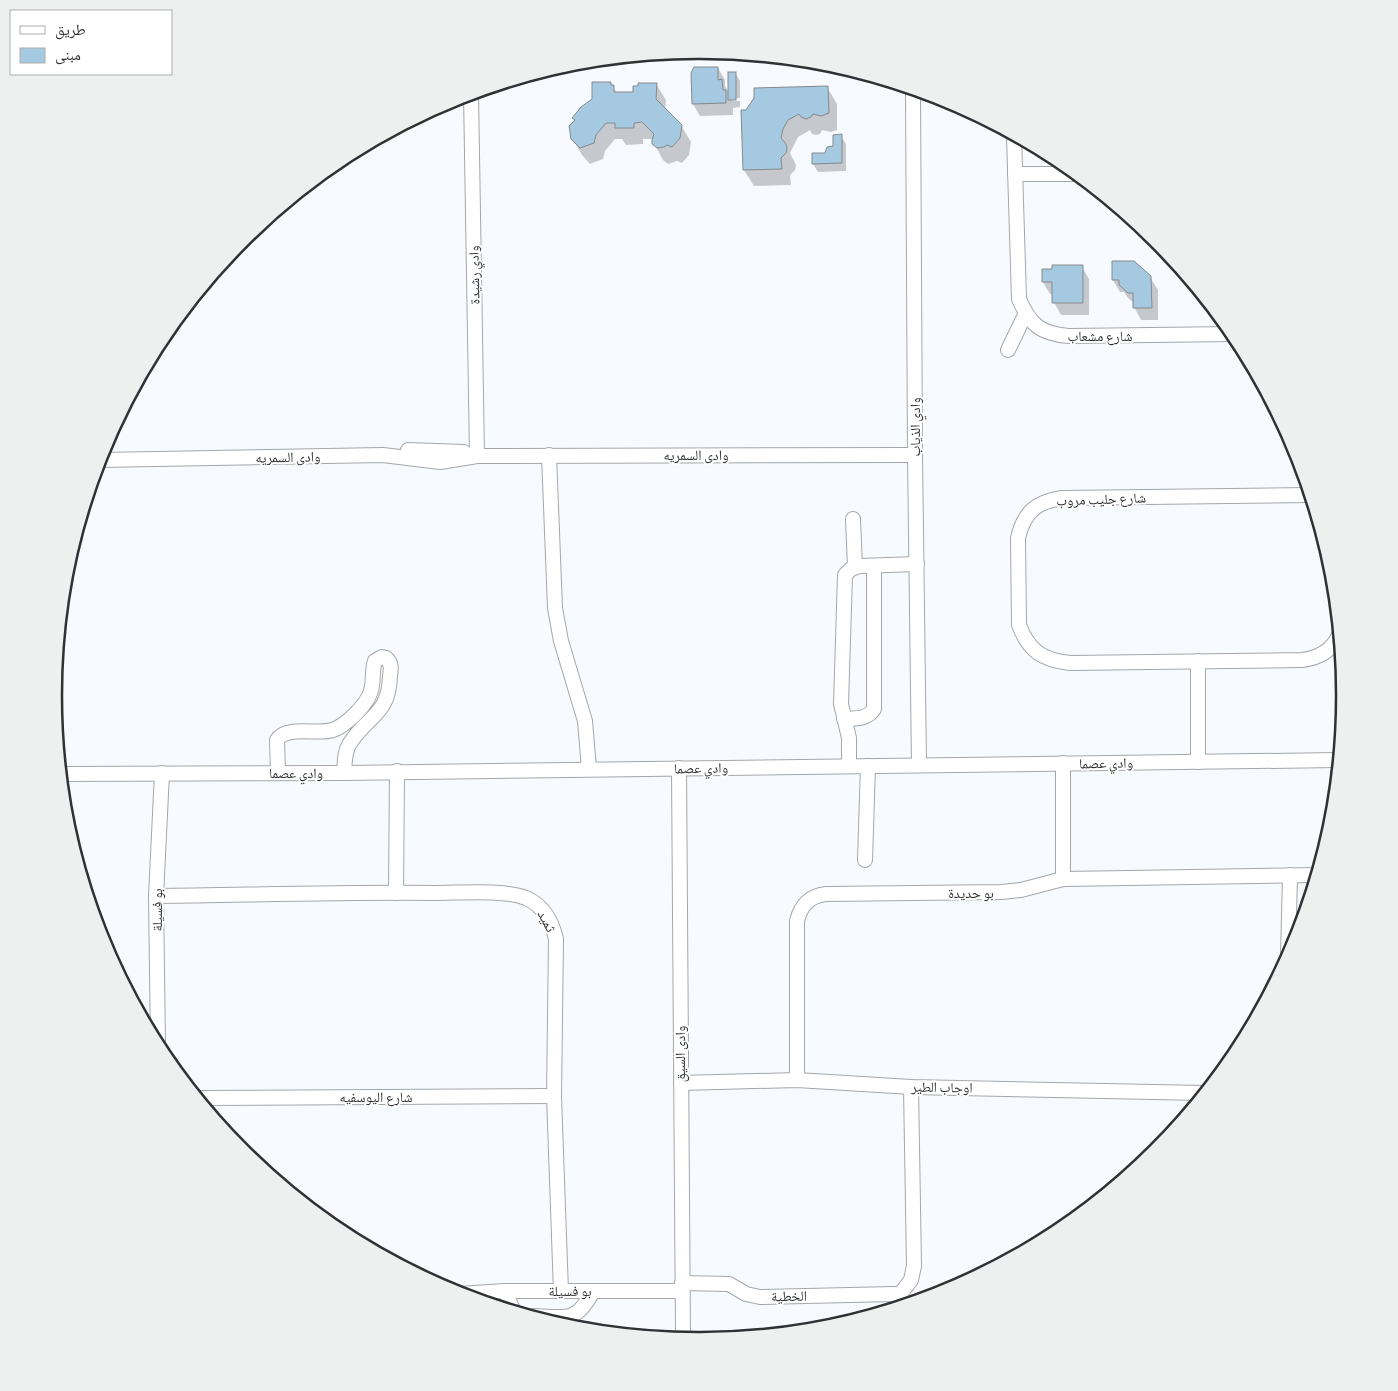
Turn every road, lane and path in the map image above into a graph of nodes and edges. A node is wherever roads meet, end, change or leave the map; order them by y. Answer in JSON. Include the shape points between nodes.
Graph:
{"nodes":[{"id":1,"x":913,"y":96,"type":"edge"},
{"id":2,"x":471,"y":101,"type":"edge"},
{"id":3,"x":1014,"y":142,"type":"edge"},
{"id":4,"x":1015,"y":174,"type":"junction"},
{"id":5,"x":1064,"y":174,"type":"edge"},
{"id":6,"x":1025,"y":315,"type":"junction"},
{"id":7,"x":1222,"y":334,"type":"edge"},
{"id":8,"x":1008,"y":350,"type":"dead end"},
{"id":9,"x":112,"y":450,"type":"edge"},
{"id":10,"x":549,"y":455,"type":"junction"},
{"id":11,"x":915,"y":455,"type":"junction"},
{"id":12,"x":477,"y":456,"type":"junction"},
{"id":13,"x":108,"y":460,"type":"edge"},
{"id":14,"x":1303,"y":495,"type":"edge"},
{"id":15,"x":853,"y":519,"type":"dead end"},
{"id":16,"x":917,"y":564,"type":"junction"},
{"id":17,"x":874,"y":566,"type":"junction"},
{"id":18,"x":855,"y":567,"type":"junction"},
{"id":19,"x":1333,"y":644,"type":"edge"},
{"id":20,"x":1198,"y":661,"type":"junction"},
{"id":21,"x":844,"y":719,"type":"junction"},
{"id":22,"x":1332,"y":760,"type":"edge"},
{"id":23,"x":1198,"y":762,"type":"junction"},
{"id":24,"x":1063,"y":763,"type":"junction"},
{"id":25,"x":919,"y":765,"type":"junction"},
{"id":26,"x":849,"y":766,"type":"junction"},
{"id":27,"x":868,"y":766,"type":"junction"},
{"id":28,"x":679,"y":768,"type":"junction"},
{"id":29,"x":588,"y":769,"type":"junction"},
{"id":30,"x":397,"y":771,"type":"junction"},
{"id":31,"x":162,"y":773,"type":"junction"},
{"id":32,"x":278,"y":773,"type":"junction"},
{"id":33,"x":344,"y":773,"type":"junction"},
{"id":34,"x":68,"y":774,"type":"edge"},
{"id":35,"x":865,"y":860,"type":"dead end"},
{"id":36,"x":1309,"y":875,"type":"edge"},
{"id":37,"x":1290,"y":876,"type":"junction"},
{"id":38,"x":1062,"y":879,"type":"junction"},
{"id":39,"x":396,"y":893,"type":"junction"},
{"id":40,"x":156,"y":896,"type":"junction"},
{"id":41,"x":1289,"y":935,"type":"edge"},
{"id":42,"x":158,"y":1030,"type":"edge"},
{"id":43,"x":798,"y":1080,"type":"junction"},
{"id":44,"x":680,"y":1083,"type":"junction"},
{"id":45,"x":911,"y":1087,"type":"junction"},
{"id":46,"x":1196,"y":1093,"type":"edge"},
{"id":47,"x":554,"y":1096,"type":"junction"},
{"id":48,"x":206,"y":1098,"type":"edge"},
{"id":49,"x":682,"y":1287,"type":"junction"},
{"id":50,"x":505,"y":1291,"type":"junction"},
{"id":51,"x":593,"y":1291,"type":"junction"},
{"id":52,"x":561,"y":1292,"type":"junction"},
{"id":53,"x":479,"y":1293,"type":"edge"},
{"id":54,"x":904,"y":1298,"type":"edge"},
{"id":55,"x":901,"y":1299,"type":"edge"},
{"id":56,"x":510,"y":1303,"type":"edge"},
{"id":57,"x":557,"y":1316,"type":"edge"},
{"id":58,"x":683,"y":1332,"type":"edge"}],
"edges":[{"from":1,"to":11,"type":"street","name":"وادي الذياب"},
{"from":2,"to":12,"type":"street","name":"وادي رشيدة"},
{"from":3,"to":4,"type":"street"},
{"from":4,"to":5,"type":"street"},
{"from":4,"to":6,"type":"street","via":[[1019,299]]},
{"from":6,"to":7,"type":"street","name":"شارع مشعاب","via":[[1052,335]]},
{"from":6,"to":8,"type":"street"},
{"from":9,"to":12,"type":"street","name":"وادى السمريه","via":[[371,447],[460,452]]},
{"from":10,"to":11,"type":"street","name":"وادى السمريه"},
{"from":10,"to":12,"type":"street","name":"وادى السمريه"},
{"from":10,"to":29,"type":"street","via":[[555,608],[584,721]]},
{"from":11,"to":16,"type":"street","name":"وادي الذياب"},
{"from":12,"to":13,"type":"street","name":"وادى السمريه","via":[[440,462],[383,455]]},
{"from":14,"to":20,"type":"street","name":"شارع جليب مروب","via":[[1062,498],[1049,500],[1028,514],[1018,538],[1017,611],[1024,638],[1032,649],[1056,662]]},
{"from":15,"to":18,"type":"street"},
{"from":16,"to":17,"type":"street"},
{"from":16,"to":25,"type":"street","name":"وادي الذياب"},
{"from":17,"to":18,"type":"street"},
{"from":17,"to":21,"type":"street","via":[[874,709],[864,718]]},
{"from":18,"to":21,"type":"street","via":[[844,580],[841,704]]},
{"from":19,"to":20,"type":"street","name":"شارع جليب مروب","via":[[1312,659]]},
{"from":20,"to":23,"type":"street"},
{"from":21,"to":26,"type":"street","via":[[849,738]]},
{"from":22,"to":23,"type":"street","name":"وادي عصما"},
{"from":23,"to":24,"type":"street","name":"وادي عصما"},
{"from":24,"to":25,"type":"street","name":"وادي عصما"},
{"from":24,"to":38,"type":"street"},
{"from":25,"to":27,"type":"street","name":"وادي عصما"},
{"from":26,"to":27,"type":"street","name":"وادي عصما"},
{"from":26,"to":28,"type":"street","name":"وادي عصما"},
{"from":27,"to":35,"type":"street"},
{"from":28,"to":29,"type":"street","name":"وادي عصما"},
{"from":28,"to":44,"type":"street","name":"وادى السيق"},
{"from":29,"to":30,"type":"street","name":"وادي عصما"},
{"from":30,"to":33,"type":"street","name":"وادي عصما"},
{"from":30,"to":39,"type":"street"},
{"from":31,"to":32,"type":"street","name":"وادي عصما"},
{"from":31,"to":34,"type":"street","name":"وادي عصما"},
{"from":31,"to":40,"type":"street","name":"بو فسيلة"},
{"from":32,"to":33,"type":"street","name":"وادي عصما"},
{"from":32,"to":33,"type":"street","via":[[277,745],[280,736],[288,732],[322,732],[340,726],[369,696],[375,661],[386,658],[391,665],[388,696],[381,709],[350,743],[345,755]]},
{"from":36,"to":37,"type":"street","name":"بو حديدة"},
{"from":37,"to":38,"type":"street","name":"بو حديدة"},
{"from":37,"to":41,"type":"street"},
{"from":38,"to":43,"type":"street","name":"بو حديدة","via":[[1002,892],[826,894],[807,901],[797,921]]},
{"from":39,"to":40,"type":"street","name":"ثميد"},
{"from":39,"to":47,"type":"street","name":"ثميد","via":[[515,895],[533,901],[547,915],[556,939]]},
{"from":40,"to":42,"type":"street","name":"بو فسيلة"},
{"from":43,"to":44,"type":"street","name":"اوجاب الطير"},
{"from":43,"to":45,"type":"street","name":"اوجاب الطير"},
{"from":44,"to":49,"type":"street","name":"وادى السيق"},
{"from":45,"to":46,"type":"street","name":"اوجاب الطير"},
{"from":45,"to":54,"type":"street","name":"الخطية","via":[[914,1266]]},
{"from":47,"to":48,"type":"street","name":"شارع اليوسفيه"},
{"from":47,"to":52,"type":"street","name":"ثميد"},
{"from":49,"to":51,"type":"street","name":"بو فسيلة"},
{"from":49,"to":55,"type":"street","name":"الخطية","via":[[730,1284],[746,1294],[760,1297],[889,1294]]},
{"from":49,"to":58,"type":"street","name":"وادى السيق"},
{"from":50,"to":52,"type":"street","name":"بو فسيلة"},
{"from":50,"to":53,"type":"street","name":"بو فسيلة"},
{"from":50,"to":56,"type":"street"},
{"from":51,"to":52,"type":"street","name":"بو فسيلة"},
{"from":51,"to":57,"type":"street","via":[[583,1309],[573,1316]]}]}
